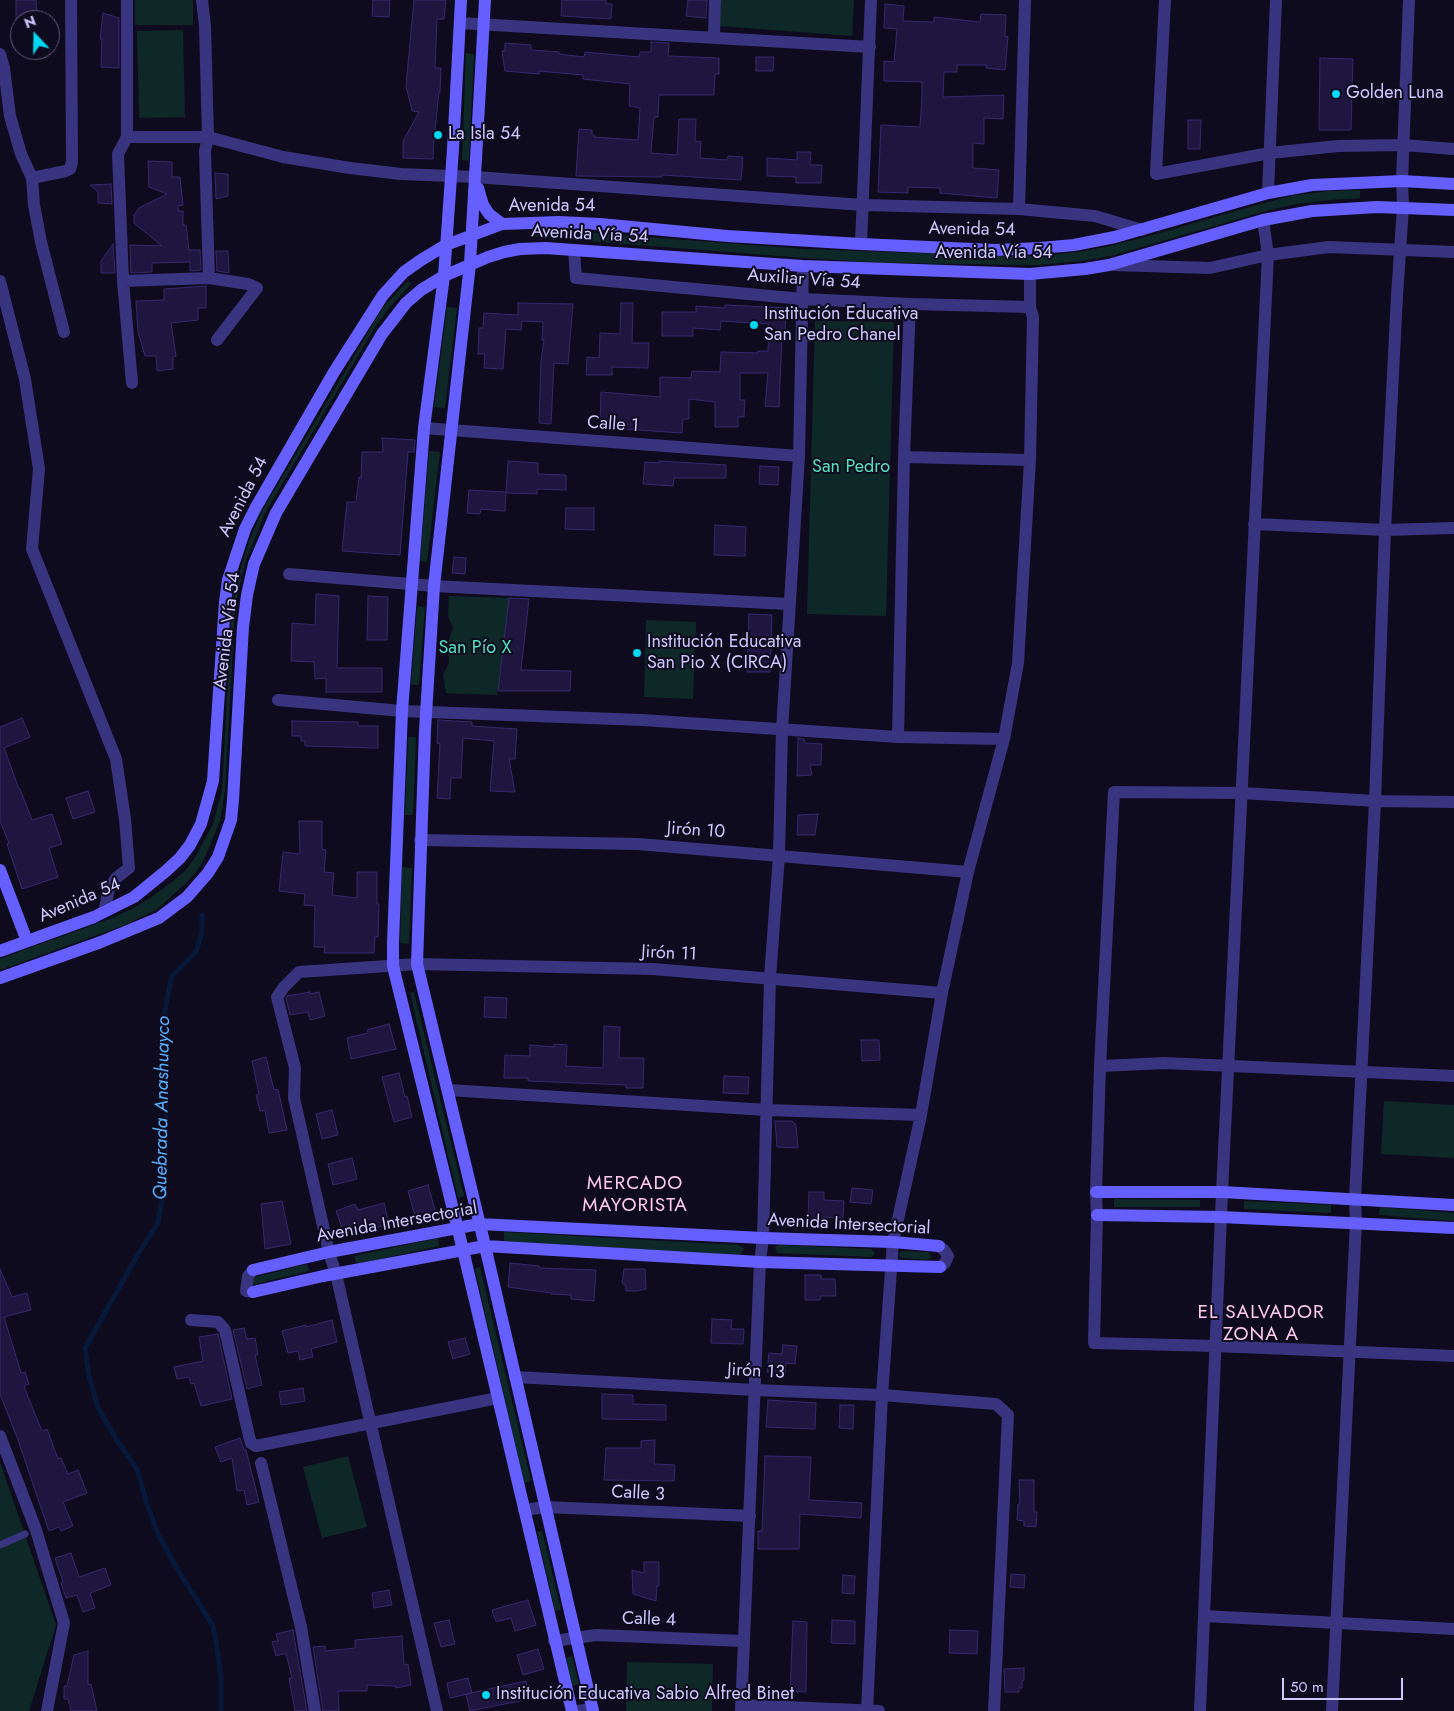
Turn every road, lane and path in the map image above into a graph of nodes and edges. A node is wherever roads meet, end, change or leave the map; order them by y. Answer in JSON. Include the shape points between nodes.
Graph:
{"nodes":[{"id":1,"x":71,"y":0,"type":"edge"},
{"id":2,"x":127,"y":0,"type":"edge"},
{"id":3,"x":202,"y":0,"type":"edge"},
{"id":4,"x":462,"y":0,"type":"edge"},
{"id":5,"x":485,"y":0,"type":"edge"},
{"id":6,"x":715,"y":0,"type":"edge"},
{"id":7,"x":871,"y":0,"type":"edge"},
{"id":8,"x":1026,"y":0,"type":"edge"},
{"id":9,"x":1165,"y":0,"type":"edge"},
{"id":10,"x":1276,"y":0,"type":"edge"},
{"id":11,"x":1409,"y":0,"type":"edge"},
{"id":12,"x":460,"y":23,"type":"junction"},
{"id":13,"x":484,"y":24,"type":"junction"},
{"id":14,"x":714,"y":37,"type":"junction"},
{"id":15,"x":870,"y":47,"type":"junction"},
{"id":16,"x":0,"y":54,"type":"edge"},
{"id":17,"x":127,"y":137,"type":"junction"},
{"id":18,"x":208,"y":137,"type":"junction"},
{"id":19,"x":1403,"y":145,"type":"junction"},
{"id":20,"x":1454,"y":149,"type":"edge"},
{"id":21,"x":1270,"y":154,"type":"junction"},
{"id":22,"x":451,"y":177,"type":"junction"},
{"id":23,"x":475,"y":177,"type":"junction"},
{"id":24,"x":32,"y":178,"type":"junction"},
{"id":25,"x":1402,"y":181,"type":"junction"},
{"id":26,"x":1454,"y":184,"type":"edge"},
{"id":27,"x":1268,"y":193,"type":"junction"},
{"id":28,"x":863,"y":205,"type":"junction"},
{"id":29,"x":1403,"y":207,"type":"junction"},
{"id":30,"x":1019,"y":209,"type":"junction"},
{"id":31,"x":1454,"y":210,"type":"edge"},
{"id":32,"x":1264,"y":220,"type":"junction"},
{"id":33,"x":502,"y":224,"type":"junction"},
{"id":34,"x":1142,"y":230,"type":"junction"},
{"id":35,"x":471,"y":235,"type":"junction"},
{"id":36,"x":861,"y":244,"type":"junction"},
{"id":37,"x":446,"y":245,"type":"junction"},
{"id":38,"x":574,"y":250,"type":"junction"},
{"id":39,"x":1400,"y":250,"type":"junction"},
{"id":40,"x":1454,"y":252,"type":"edge"},
{"id":41,"x":1268,"y":256,"type":"junction"},
{"id":42,"x":470,"y":264,"type":"junction"},
{"id":43,"x":1109,"y":265,"type":"junction"},
{"id":44,"x":803,"y":266,"type":"junction"},
{"id":45,"x":1030,"y":274,"type":"junction"},
{"id":46,"x":444,"y":276,"type":"junction"},
{"id":47,"x":209,"y":278,"type":"junction"},
{"id":48,"x":0,"y":281,"type":"edge"},
{"id":49,"x":123,"y":281,"type":"junction"},
{"id":50,"x":803,"y":299,"type":"junction"},
{"id":51,"x":910,"y":304,"type":"junction"},
{"id":52,"x":1030,"y":307,"type":"junction"},
{"id":53,"x":64,"y":332,"type":"dead end"},
{"id":54,"x":217,"y":340,"type":"dead end"},
{"id":55,"x":132,"y":383,"type":"dead end"},
{"id":56,"x":424,"y":428,"type":"junction"},
{"id":57,"x":450,"y":430,"type":"junction"},
{"id":58,"x":799,"y":456,"type":"junction"},
{"id":59,"x":904,"y":457,"type":"junction"},
{"id":60,"x":1030,"y":460,"type":"junction"},
{"id":61,"x":1254,"y":524,"type":"junction"},
{"id":62,"x":1454,"y":528,"type":"edge"},
{"id":63,"x":1385,"y":530,"type":"junction"},
{"id":64,"x":289,"y":574,"type":"dead end"},
{"id":65,"x":411,"y":583,"type":"junction"},
{"id":66,"x":434,"y":586,"type":"junction"},
{"id":67,"x":789,"y":604,"type":"junction"},
{"id":68,"x":278,"y":700,"type":"dead end"},
{"id":69,"x":402,"y":711,"type":"junction"},
{"id":70,"x":426,"y":711,"type":"junction"},
{"id":71,"x":782,"y":730,"type":"junction"},
{"id":72,"x":898,"y":738,"type":"junction"},
{"id":73,"x":1004,"y":739,"type":"junction"},
{"id":74,"x":1242,"y":793,"type":"junction"},
{"id":75,"x":1375,"y":801,"type":"junction"},
{"id":76,"x":1454,"y":802,"type":"edge"},
{"id":77,"x":397,"y":839,"type":"junction"},
{"id":78,"x":420,"y":840,"type":"junction"},
{"id":79,"x":779,"y":855,"type":"junction"},
{"id":80,"x":0,"y":870,"type":"edge"},
{"id":81,"x":968,"y":872,"type":"junction"},
{"id":82,"x":104,"y":912,"type":"junction"},
{"id":83,"x":27,"y":941,"type":"junction"},
{"id":84,"x":0,"y":951,"type":"edge"},
{"id":85,"x":416,"y":964,"type":"junction"},
{"id":86,"x":393,"y":966,"type":"junction"},
{"id":87,"x":0,"y":978,"type":"edge"},
{"id":88,"x":770,"y":978,"type":"junction"},
{"id":89,"x":942,"y":992,"type":"junction"},
{"id":90,"x":1100,"y":1066,"type":"junction"},
{"id":91,"x":1228,"y":1066,"type":"junction"},
{"id":92,"x":1362,"y":1073,"type":"junction"},
{"id":93,"x":1454,"y":1076,"type":"edge"},
{"id":94,"x":448,"y":1090,"type":"junction"},
{"id":95,"x":767,"y":1110,"type":"junction"},
{"id":96,"x":920,"y":1115,"type":"junction"},
{"id":97,"x":1096,"y":1192,"type":"junction"},
{"id":98,"x":1222,"y":1192,"type":"junction"},
{"id":99,"x":1355,"y":1199,"type":"junction"},
{"id":100,"x":1454,"y":1205,"type":"edge"},
{"id":101,"x":1097,"y":1215,"type":"junction"},
{"id":102,"x":1222,"y":1217,"type":"junction"},
{"id":103,"x":1356,"y":1222,"type":"junction"},
{"id":104,"x":479,"y":1224,"type":"junction"},
{"id":105,"x":457,"y":1227,"type":"junction"},
{"id":106,"x":1454,"y":1228,"type":"edge"},
{"id":107,"x":763,"y":1238,"type":"junction"},
{"id":108,"x":893,"y":1242,"type":"junction"},
{"id":109,"x":485,"y":1246,"type":"junction"},
{"id":110,"x":463,"y":1250,"type":"junction"},
{"id":111,"x":328,"y":1252,"type":"junction"},
{"id":112,"x":760,"y":1262,"type":"junction"},
{"id":113,"x":890,"y":1265,"type":"junction"},
{"id":114,"x":336,"y":1274,"type":"junction"},
{"id":115,"x":191,"y":1320,"type":"dead end"},
{"id":116,"x":1216,"y":1346,"type":"junction"},
{"id":117,"x":1350,"y":1352,"type":"junction"},
{"id":118,"x":1454,"y":1356,"type":"edge"},
{"id":119,"x":515,"y":1377,"type":"junction"},
{"id":120,"x":755,"y":1390,"type":"junction"},
{"id":121,"x":882,"y":1395,"type":"junction"},
{"id":122,"x":498,"y":1398,"type":"junction"},
{"id":123,"x":370,"y":1423,"type":"junction"},
{"id":124,"x":0,"y":1436,"type":"edge"},
{"id":125,"x":261,"y":1464,"type":"dead end"},
{"id":126,"x":546,"y":1507,"type":"junction"},
{"id":127,"x":524,"y":1510,"type":"junction"},
{"id":128,"x":750,"y":1516,"type":"junction"},
{"id":129,"x":25,"y":1534,"type":"dead end"},
{"id":130,"x":0,"y":1545,"type":"edge"},
{"id":131,"x":1204,"y":1616,"type":"junction"},
{"id":132,"x":1336,"y":1623,"type":"junction"},
{"id":133,"x":1454,"y":1629,"type":"edge"},
{"id":134,"x":575,"y":1637,"type":"junction"},
{"id":135,"x":554,"y":1641,"type":"junction"},
{"id":136,"x":743,"y":1641,"type":"junction"},
{"id":137,"x":741,"y":1708,"type":"edge"},
{"id":138,"x":593,"y":1710,"type":"edge"},
{"id":139,"x":47,"y":1711,"type":"edge"},
{"id":140,"x":315,"y":1711,"type":"edge"},
{"id":141,"x":437,"y":1711,"type":"edge"},
{"id":142,"x":572,"y":1711,"type":"edge"},
{"id":143,"x":577,"y":1711,"type":"edge"},
{"id":144,"x":871,"y":1711,"type":"edge"},
{"id":145,"x":994,"y":1711,"type":"edge"},
{"id":146,"x":1200,"y":1711,"type":"edge"},
{"id":147,"x":1332,"y":1711,"type":"edge"}],
"edges":[{"from":1,"to":24,"type":"street","via":[[72,162],[66,171]]},
{"from":2,"to":17,"type":"street"},
{"from":3,"to":18,"type":"street"},
{"from":4,"to":12,"type":"street"},
{"from":5,"to":13,"type":"street"},
{"from":6,"to":14,"type":"street"},
{"from":7,"to":15,"type":"street"},
{"from":8,"to":30,"type":"street"},
{"from":9,"to":21,"type":"street","via":[[1156,174]]},
{"from":10,"to":21,"type":"street"},
{"from":11,"to":19,"type":"street"},
{"from":12,"to":13,"type":"street"},
{"from":12,"to":22,"type":"street"},
{"from":13,"to":14,"type":"street"},
{"from":13,"to":23,"type":"street"},
{"from":14,"to":15,"type":"street"},
{"from":15,"to":28,"type":"street"},
{"from":16,"to":24,"type":"street","via":[[10,116]]},
{"from":17,"to":18,"type":"street"},
{"from":17,"to":49,"type":"street","via":[[118,154]]},
{"from":18,"to":22,"type":"street","via":[[283,157],[350,168]]},
{"from":18,"to":47,"type":"street","via":[[205,152]]},
{"from":19,"to":20,"type":"street"},
{"from":19,"to":21,"type":"street","via":[[1338,146]]},
{"from":19,"to":25,"type":"street"},
{"from":21,"to":27,"type":"street"},
{"from":22,"to":23,"type":"street"},
{"from":22,"to":37,"type":"street"},
{"from":23,"to":28,"type":"street"},
{"from":23,"to":33,"type":"street","via":[[483,205]]},
{"from":23,"to":35,"type":"street"},
{"from":24,"to":53,"type":"street","via":[[41,242]]},
{"from":25,"to":26,"type":"street"},
{"from":25,"to":27,"type":"street","name":"Avenida 54","via":[[1312,185]]},
{"from":25,"to":29,"type":"street"},
{"from":27,"to":34,"type":"street","name":"Avenida 54"},
{"from":28,"to":30,"type":"street"},
{"from":28,"to":36,"type":"street"},
{"from":29,"to":31,"type":"street","name":"Avenida Vía 54"},
{"from":29,"to":32,"type":"street","name":"Avenida Vía 54","via":[[1312,211]]},
{"from":29,"to":39,"type":"street"},
{"from":30,"to":34,"type":"street","via":[[1095,216]]},
{"from":32,"to":41,"type":"street"},
{"from":32,"to":43,"type":"street","name":"Avenida Vía 54"},
{"from":33,"to":35,"type":"street","name":"Avenida 54"},
{"from":33,"to":36,"type":"street","name":"Avenida 54","via":[[558,222]]},
{"from":34,"to":36,"type":"street","name":"Avenida 54","via":[[1097,241],[1040,248],[995,250]]},
{"from":35,"to":37,"type":"street","name":"Avenida 54"},
{"from":35,"to":42,"type":"street"},
{"from":37,"to":46,"type":"street"},
{"from":37,"to":82,"type":"street","name":"Avenida 54","via":[[404,272],[383,295],[256,507],[228,580],[213,780],[202,824],[190,845],[166,872],[134,896]]},
{"from":38,"to":42,"type":"street","name":"Avenida Vía 54","via":[[520,249]]},
{"from":38,"to":44,"type":"street","name":"Avenida Vía 54"},
{"from":38,"to":50,"type":"street","name":"Auxiliar Vía 54","via":[[576,278]]},
{"from":39,"to":40,"type":"street"},
{"from":39,"to":41,"type":"street","via":[[1329,247]]},
{"from":39,"to":63,"type":"street"},
{"from":41,"to":43,"type":"street","via":[[1210,268]]},
{"from":41,"to":61,"type":"street"},
{"from":42,"to":46,"type":"street","name":"Avenida Vía 54"},
{"from":42,"to":57,"type":"street"},
{"from":43,"to":45,"type":"street","name":"Avenida Vía 54"},
{"from":44,"to":45,"type":"street","name":"Avenida Vía 54"},
{"from":44,"to":50,"type":"street"},
{"from":45,"to":52,"type":"street"},
{"from":46,"to":56,"type":"street"},
{"from":46,"to":87,"type":"street","name":"Avenida Vía 54","via":[[406,303],[382,334],[276,513],[254,564],[246,595],[243,627],[231,820],[218,857],[208,873],[188,897],[159,918]]},
{"from":47,"to":49,"type":"street"},
{"from":47,"to":54,"type":"street","via":[[257,288]]},
{"from":48,"to":82,"type":"street","via":[[25,379],[38,469],[32,549],[116,759],[129,868],[116,878],[109,889]]},
{"from":49,"to":55,"type":"street"},
{"from":50,"to":51,"type":"street","name":"Auxiliar Vía 54"},
{"from":50,"to":58,"type":"street"},
{"from":51,"to":52,"type":"street","name":"Auxiliar Vía 54"},
{"from":51,"to":59,"type":"street"},
{"from":52,"to":60,"type":"street","via":[[1033,317]]},
{"from":56,"to":57,"type":"street","name":"Calle 1"},
{"from":56,"to":65,"type":"street"},
{"from":57,"to":58,"type":"street","name":"Calle 1"},
{"from":57,"to":66,"type":"street"},
{"from":58,"to":67,"type":"street"},
{"from":59,"to":60,"type":"street"},
{"from":59,"to":72,"type":"street"},
{"from":60,"to":73,"type":"street","via":[[1018,663]]},
{"from":61,"to":63,"type":"street"},
{"from":61,"to":74,"type":"street"},
{"from":62,"to":63,"type":"street"},
{"from":63,"to":75,"type":"street"},
{"from":64,"to":65,"type":"street"},
{"from":65,"to":66,"type":"street"},
{"from":65,"to":69,"type":"street"},
{"from":66,"to":67,"type":"street"},
{"from":66,"to":70,"type":"street"},
{"from":67,"to":71,"type":"street"},
{"from":68,"to":69,"type":"street"},
{"from":69,"to":70,"type":"street"},
{"from":69,"to":77,"type":"street"},
{"from":70,"to":71,"type":"street","via":[[642,720]]},
{"from":70,"to":78,"type":"street"},
{"from":71,"to":72,"type":"street"},
{"from":71,"to":79,"type":"street"},
{"from":72,"to":73,"type":"street"},
{"from":73,"to":81,"type":"street"},
{"from":74,"to":75,"type":"street"},
{"from":74,"to":90,"type":"street","via":[[1114,792]]},
{"from":74,"to":91,"type":"street"},
{"from":75,"to":76,"type":"street"},
{"from":75,"to":92,"type":"street"},
{"from":77,"to":78,"type":"street"},
{"from":77,"to":86,"type":"street"},
{"from":78,"to":79,"type":"street","name":"Jirón 10","via":[[638,844]]},
{"from":78,"to":85,"type":"street"},
{"from":79,"to":81,"type":"street","name":"Jirón 10"},
{"from":79,"to":88,"type":"street"},
{"from":80,"to":83,"type":"street"},
{"from":81,"to":89,"type":"street"},
{"from":82,"to":83,"type":"street","name":"Avenida 54"},
{"from":83,"to":84,"type":"street","name":"Avenida 54"},
{"from":85,"to":86,"type":"street","name":"Jirón 11"},
{"from":85,"to":88,"type":"street","name":"Jirón 11","via":[[653,970]]},
{"from":85,"to":94,"type":"street"},
{"from":86,"to":105,"type":"street"},
{"from":86,"to":111,"type":"street","name":"Jirón 11","via":[[300,972],[277,997],[295,1068],[294,1098]]},
{"from":88,"to":89,"type":"street","name":"Jirón 11"},
{"from":88,"to":95,"type":"street"},
{"from":89,"to":96,"type":"street"},
{"from":90,"to":91,"type":"street","via":[[1165,1063]]},
{"from":90,"to":97,"type":"street"},
{"from":91,"to":92,"type":"street"},
{"from":91,"to":98,"type":"street"},
{"from":92,"to":93,"type":"street"},
{"from":92,"to":99,"type":"street"},
{"from":94,"to":95,"type":"street"},
{"from":94,"to":104,"type":"street"},
{"from":95,"to":96,"type":"street"},
{"from":95,"to":107,"type":"street"},
{"from":96,"to":108,"type":"street"},
{"from":97,"to":98,"type":"street"},
{"from":97,"to":101,"type":"street"},
{"from":98,"to":99,"type":"street"},
{"from":98,"to":102,"type":"street"},
{"from":99,"to":100,"type":"street"},
{"from":99,"to":103,"type":"street"},
{"from":101,"to":102,"type":"street"},
{"from":101,"to":116,"type":"street","via":[[1094,1342]]},
{"from":102,"to":103,"type":"street"},
{"from":102,"to":116,"type":"street"},
{"from":103,"to":106,"type":"street"},
{"from":103,"to":117,"type":"street"},
{"from":104,"to":105,"type":"street","name":"Avenida Intersectorial"},
{"from":104,"to":107,"type":"street","name":"Avenida Intersectorial"},
{"from":104,"to":109,"type":"street"},
{"from":105,"to":110,"type":"street"},
{"from":105,"to":111,"type":"street","name":"Avenida Intersectorial"},
{"from":107,"to":108,"type":"street","name":"Avenida Intersectorial"},
{"from":107,"to":112,"type":"street"},
{"from":108,"to":113,"type":"street"},
{"from":108,"to":113,"type":"street","name":"Avenida Intersectorial","via":[[939,1246],[948,1256],[940,1267]]},
{"from":109,"to":110,"type":"street","name":"Avenida Intersectorial"},
{"from":109,"to":112,"type":"street","name":"Avenida Intersectorial"},
{"from":109,"to":119,"type":"street"},
{"from":110,"to":114,"type":"street","name":"Avenida Intersectorial"},
{"from":110,"to":122,"type":"street"},
{"from":111,"to":114,"type":"street"},
{"from":111,"to":114,"type":"street","name":"Avenida Intersectorial","via":[[253,1270],[248,1276],[246,1291]]},
{"from":112,"to":113,"type":"street","name":"Avenida Intersectorial"},
{"from":112,"to":120,"type":"street"},
{"from":113,"to":121,"type":"street"},
{"from":114,"to":123,"type":"street"},
{"from":115,"to":123,"type":"street","via":[[218,1322],[225,1330],[249,1436],[256,1446]]},
{"from":116,"to":117,"type":"street"},
{"from":116,"to":131,"type":"street"},
{"from":117,"to":118,"type":"street"},
{"from":117,"to":132,"type":"street"},
{"from":119,"to":120,"type":"street","name":"Jirón 13"},
{"from":119,"to":126,"type":"street"},
{"from":120,"to":121,"type":"street","name":"Jirón 13"},
{"from":120,"to":128,"type":"street"},
{"from":121,"to":144,"type":"street"},
{"from":121,"to":145,"type":"street","name":"Jirón 13","via":[[996,1404],[1008,1415]]},
{"from":122,"to":123,"type":"street"},
{"from":122,"to":127,"type":"street"},
{"from":123,"to":141,"type":"street"},
{"from":124,"to":139,"type":"street","via":[[36,1530],[64,1623]]},
{"from":125,"to":140,"type":"street","via":[[301,1627]]},
{"from":126,"to":127,"type":"street","name":"Calle 3"},
{"from":126,"to":128,"type":"street","name":"Calle 3"},
{"from":126,"to":134,"type":"street"},
{"from":127,"to":135,"type":"street"},
{"from":128,"to":136,"type":"street"},
{"from":129,"to":130,"type":"lane"},
{"from":131,"to":132,"type":"street"},
{"from":131,"to":146,"type":"street"},
{"from":132,"to":133,"type":"street"},
{"from":132,"to":147,"type":"street"},
{"from":134,"to":135,"type":"street","name":"Calle 4"},
{"from":134,"to":136,"type":"street","name":"Calle 4"},
{"from":134,"to":138,"type":"street"},
{"from":135,"to":142,"type":"street"},
{"from":136,"to":137,"type":"street"},
{"from":137,"to":144,"type":"street"},
{"from":138,"to":143,"type":"street"}]}
